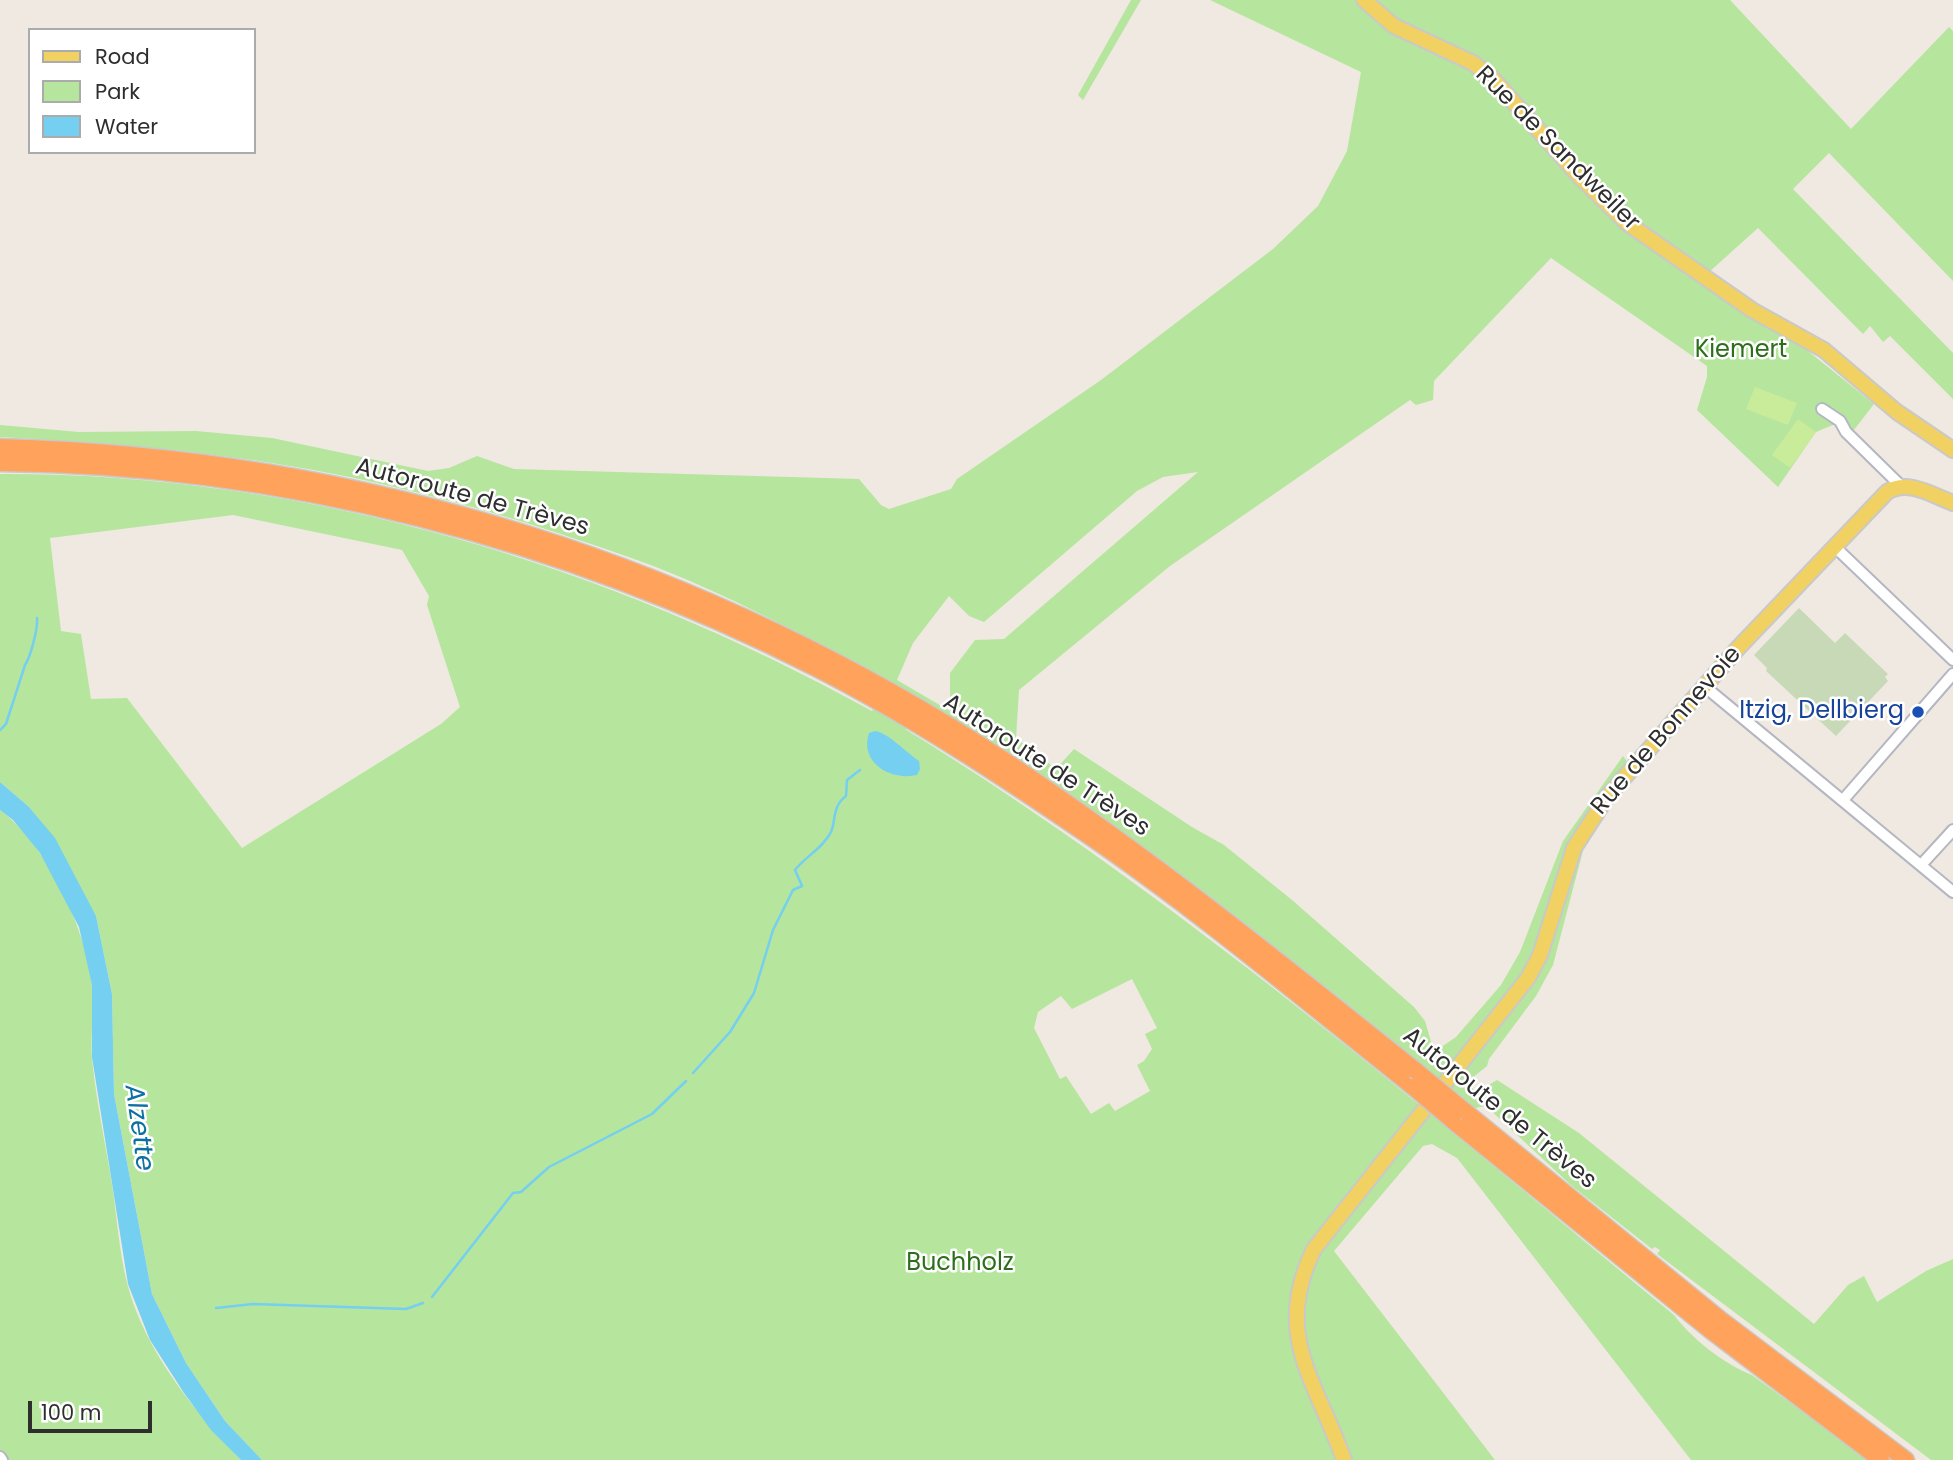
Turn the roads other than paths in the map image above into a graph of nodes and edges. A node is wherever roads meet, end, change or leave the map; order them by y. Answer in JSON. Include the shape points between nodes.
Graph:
{"nodes":[{"id":1,"x":1364,"y":0,"type":"edge"},
{"id":2,"x":1822,"y":409,"type":"dead end"},
{"id":3,"x":0,"y":447,"type":"edge"},
{"id":4,"x":1953,"y":450,"type":"edge"},
{"id":5,"x":0,"y":463,"type":"edge"},
{"id":6,"x":1901,"y":485,"type":"junction"},
{"id":7,"x":1953,"y":503,"type":"edge"},
{"id":8,"x":1835,"y":547,"type":"junction"},
{"id":9,"x":1953,"y":660,"type":"edge"},
{"id":10,"x":824,"y":663,"type":"junction"},
{"id":11,"x":1953,"y":674,"type":"edge"},
{"id":12,"x":1704,"y":686,"type":"junction"},
{"id":13,"x":1002,"y":769,"type":"junction"},
{"id":14,"x":1843,"y":800,"type":"junction"},
{"id":15,"x":1953,"y":830,"type":"edge"},
{"id":16,"x":1922,"y":865,"type":"junction"},
{"id":17,"x":1953,"y":892,"type":"edge"},
{"id":18,"x":1460,"y":1117,"type":"junction"},
{"id":19,"x":1344,"y":1460,"type":"edge"},
{"id":20,"x":1881,"y":1460,"type":"edge"},
{"id":21,"x":1906,"y":1460,"type":"edge"}],
"edges":[{"from":1,"to":4,"type":"main road","name":"Rue de Sandweiler","via":[[1394,26],[1473,63],[1493,79],[1627,223],[1752,310],[1824,350],[1904,418]]},
{"from":2,"to":6,"type":"street"},
{"from":3,"to":10,"type":"highway","name":"Autoroute de Trèves","via":[[116,452],[225,464],[432,506],[611,560],[747,618]]},
{"from":5,"to":10,"type":"highway","name":"Autoroute de Trèves","via":[[50,463],[221,479],[429,520],[517,544],[607,576]]},
{"from":6,"to":7,"type":"main road"},
{"from":6,"to":8,"type":"main road","name":"Rue de Bonnevoie","via":[[1887,492]]},
{"from":8,"to":9,"type":"street"},
{"from":8,"to":12,"type":"main road","name":"Rue de Bonnevoie"},
{"from":10,"to":13,"type":"highway","name":"Autoroute de Trèves"},
{"from":11,"to":14,"type":"street"},
{"from":12,"to":14,"type":"street"},
{"from":12,"to":19,"type":"main road","name":"Rue de Bonnevoie","via":[[1589,821],[1570,857],[1549,929],[1528,978],[1314,1249],[1307,1264],[1296,1298],[1296,1339]]},
{"from":13,"to":18,"type":"highway","name":"Autoroute de Trèves","bridge":true,"via":[[1413,1087]]},
{"from":13,"to":18,"type":"highway","name":"Autoroute de Trèves","bridge":true,"via":[[1209,905],[1415,1070]]},
{"from":14,"to":16,"type":"street"},
{"from":15,"to":16,"type":"street"},
{"from":16,"to":17,"type":"street"},
{"from":18,"to":20,"type":"highway","name":"Autoroute de Trèves","via":[[1710,1330]]},
{"from":18,"to":21,"type":"highway","name":"Autoroute de Trèves"}]}
